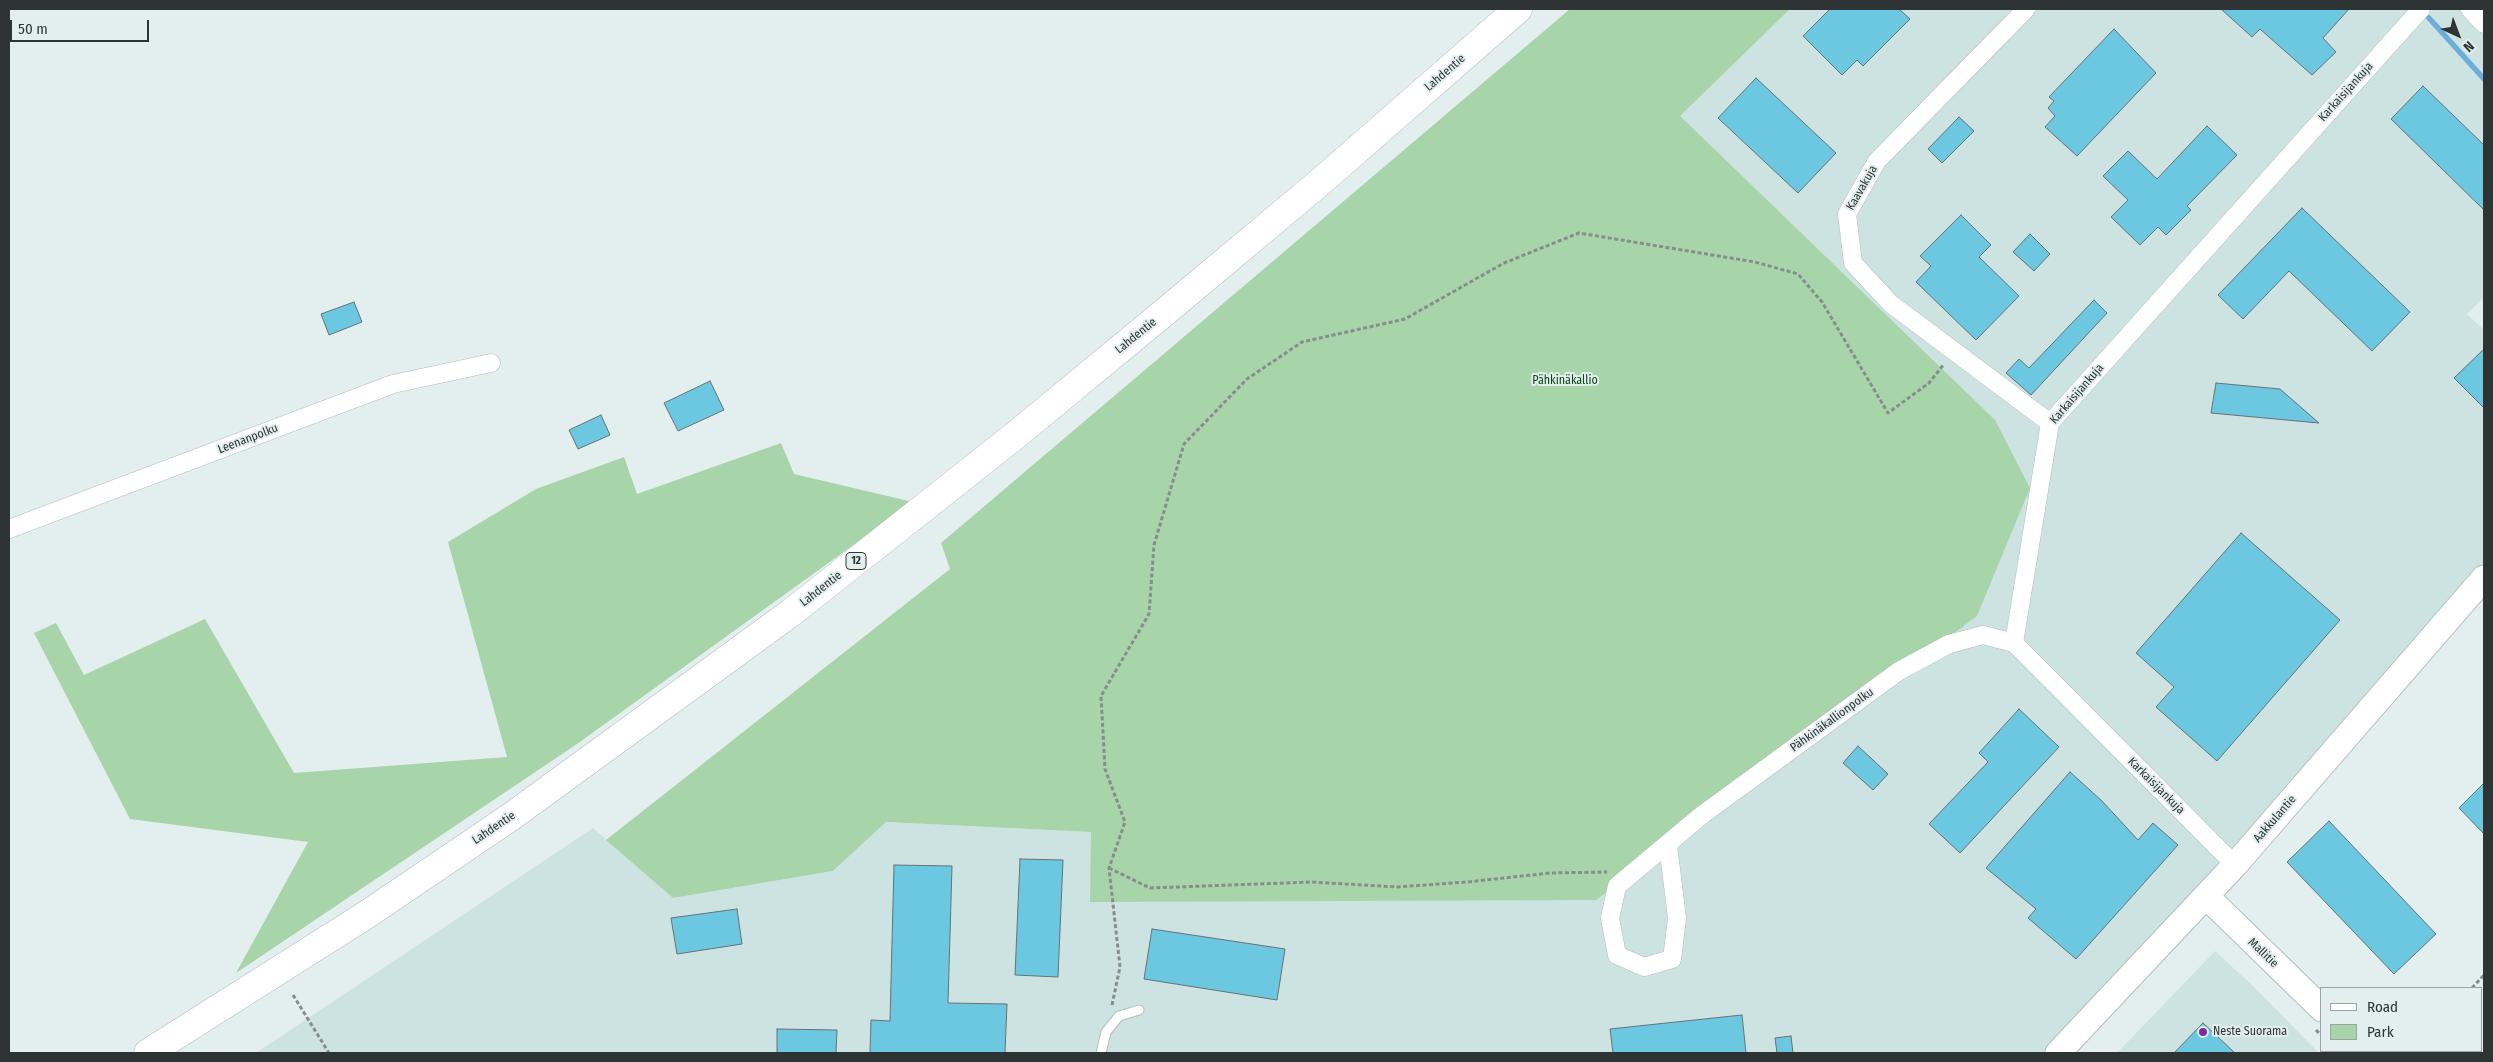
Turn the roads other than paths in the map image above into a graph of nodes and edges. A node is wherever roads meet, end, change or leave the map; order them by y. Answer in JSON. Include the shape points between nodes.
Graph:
{"nodes":[{"id":1,"x":1518,"y":9,"type":"edge"},
{"id":2,"x":2026,"y":9,"type":"edge"},
{"id":3,"x":2421,"y":9,"type":"edge"},
{"id":4,"x":2470,"y":9,"type":"edge"},
{"id":5,"x":2484,"y":24,"type":"edge"},
{"id":6,"x":491,"y":363,"type":"dead end"},
{"id":7,"x":2050,"y":423,"type":"junction"},
{"id":8,"x":9,"y":529,"type":"edge"},
{"id":9,"x":2484,"y":578,"type":"edge"},
{"id":10,"x":2014,"y":643,"type":"junction"},
{"id":11,"x":1668,"y":845,"type":"junction"},
{"id":12,"x":2235,"y":865,"type":"junction"},
{"id":13,"x":2206,"y":896,"type":"junction"},
{"id":14,"x":2320,"y":1007,"type":"edge"},
{"id":15,"x":1139,"y":1010,"type":"dead end"},
{"id":16,"x":148,"y":1053,"type":"edge"},
{"id":17,"x":1101,"y":1053,"type":"edge"},
{"id":18,"x":2058,"y":1053,"type":"edge"}],
"edges":[{"from":1,"to":16,"type":"highway","name":"Lahdentie","number":"12","via":[[1159,317],[792,612],[512,816],[366,915]]},
{"from":2,"to":7,"type":"street","name":"Kaavakuja","via":[[1877,162],[1846,214],[1853,263],[1891,304]]},
{"from":3,"to":7,"type":"street","name":"Karkaisijankuja"},
{"from":4,"to":5,"type":"street"},
{"from":6,"to":8,"type":"street","name":"Leenanpolku","via":[[393,384]]},
{"from":7,"to":10,"type":"street","name":"Karkaisijankuja"},
{"from":9,"to":12,"type":"street","name":"Aakkulantie"},
{"from":10,"to":11,"type":"street","name":"Pähkinäkallionpolku","via":[[1982,635],[1949,644],[1900,671],[1702,815]]},
{"from":10,"to":12,"type":"street","name":"Karkaisijankuja"},
{"from":11,"to":11,"type":"street","name":"Pähkinäkallionpolku","via":[[1617,886],[1610,918],[1616,955],[1644,967],[1672,959],[1677,918]]},
{"from":12,"to":13,"type":"street","name":"Aakkulantie"},
{"from":13,"to":14,"type":"street","name":"Mallitie"},
{"from":13,"to":18,"type":"street","name":"Aakkulantie"},
{"from":15,"to":17,"type":"lane","via":[[1119,1016],[1106,1032]]}]}
